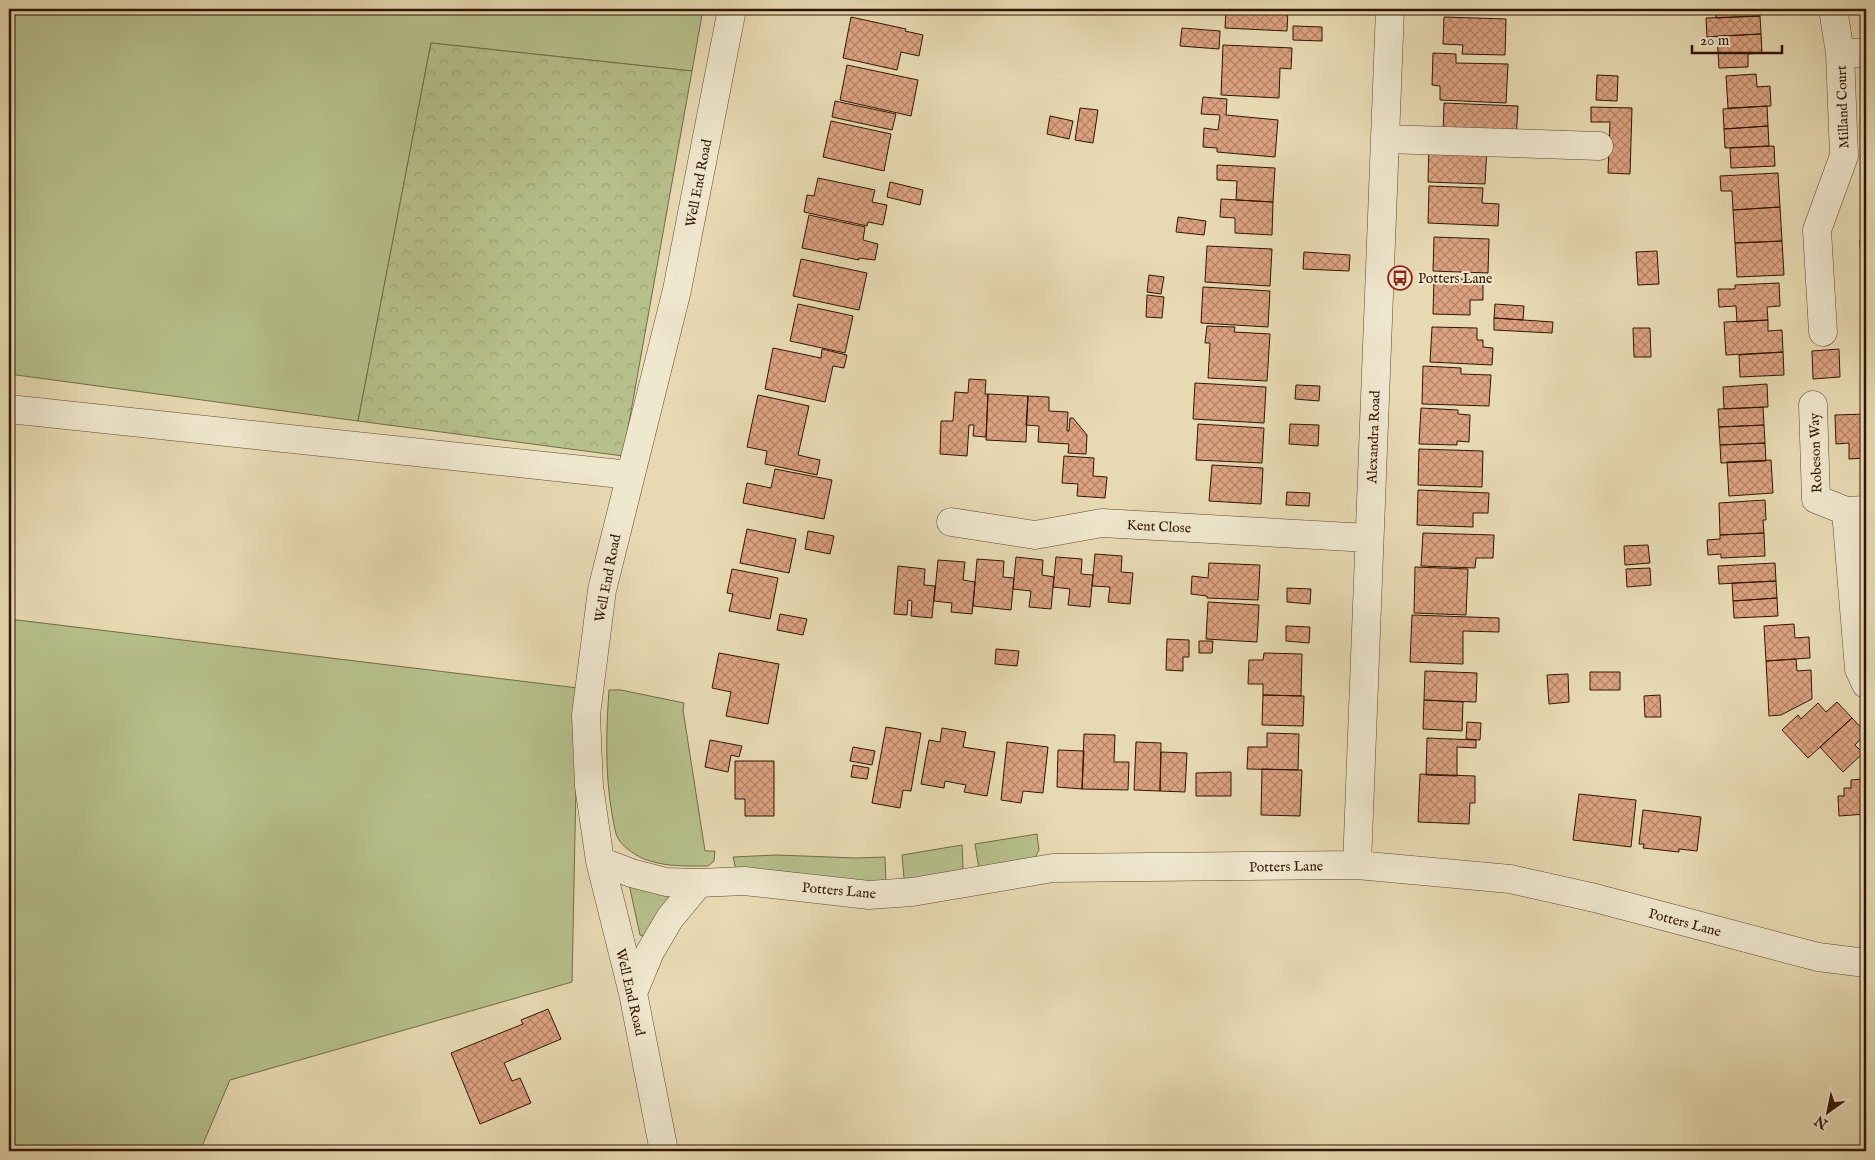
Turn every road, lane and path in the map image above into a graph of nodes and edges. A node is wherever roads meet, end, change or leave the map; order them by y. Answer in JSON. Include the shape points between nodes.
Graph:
{"nodes":[{"id":1,"x":732,"y":9,"type":"edge"},
{"id":2,"x":1390,"y":9,"type":"edge"},
{"id":3,"x":1833,"y":9,"type":"edge"},
{"id":4,"x":1853,"y":53,"type":"edge"},
{"id":5,"x":1385,"y":139,"type":"junction"},
{"id":6,"x":1599,"y":146,"type":"dead end"},
{"id":7,"x":1822,"y":332,"type":"dead end"},
{"id":8,"x":1814,"y":405,"type":"dead end"},
{"id":9,"x":9,"y":410,"type":"edge"},
{"id":10,"x":630,"y":475,"type":"junction"},
{"id":11,"x":1856,"y":510,"type":"edge"},
{"id":12,"x":951,"y":522,"type":"dead end"},
{"id":13,"x":1369,"y":538,"type":"junction"},
{"id":14,"x":1866,"y":684,"type":"edge"},
{"id":15,"x":600,"y":861,"type":"junction"},
{"id":16,"x":1357,"y":865,"type":"junction"},
{"id":17,"x":698,"y":883,"type":"junction"},
{"id":18,"x":1866,"y":963,"type":"edge"},
{"id":19,"x":633,"y":993,"type":"junction"},
{"id":20,"x":664,"y":1151,"type":"edge"}],
"edges":[{"from":1,"to":10,"type":"street","name":"Well End Road","via":[[677,290]]},
{"from":2,"to":5,"type":"street","name":"Alexandra Road"},
{"from":3,"to":4,"type":"street","name":"Milland Court"},
{"from":4,"to":7,"type":"street","name":"Milland Court","via":[[1844,156],[1817,230]]},
{"from":5,"to":6,"type":"street"},
{"from":5,"to":13,"type":"street","name":"Alexandra Road"},
{"from":8,"to":11,"type":"street","name":"Robeson Way","via":[[1816,500]]},
{"from":9,"to":10,"type":"street"},
{"from":10,"to":15,"type":"street","name":"Well End Road","via":[[602,593],[586,715],[589,786]]},
{"from":11,"to":14,"type":"street","name":"Robeson Way","via":[[1858,669]]},
{"from":12,"to":13,"type":"street","name":"Kent Close","via":[[1035,535],[1102,523]]},
{"from":13,"to":16,"type":"street","name":"Alexandra Road"},
{"from":15,"to":17,"type":"street","name":"Potters Lane","via":[[666,882]]},
{"from":15,"to":19,"type":"street","name":"Well End Road"},
{"from":16,"to":17,"type":"street","name":"Potters Lane","via":[[1053,868],[912,892],[869,895],[744,881]]},
{"from":16,"to":18,"type":"street","name":"Potters Lane","via":[[1510,880],[1595,898],[1818,957]]},
{"from":17,"to":19,"type":"street","via":[[665,926]]},
{"from":19,"to":20,"type":"street","name":"Well End Road"}]}
